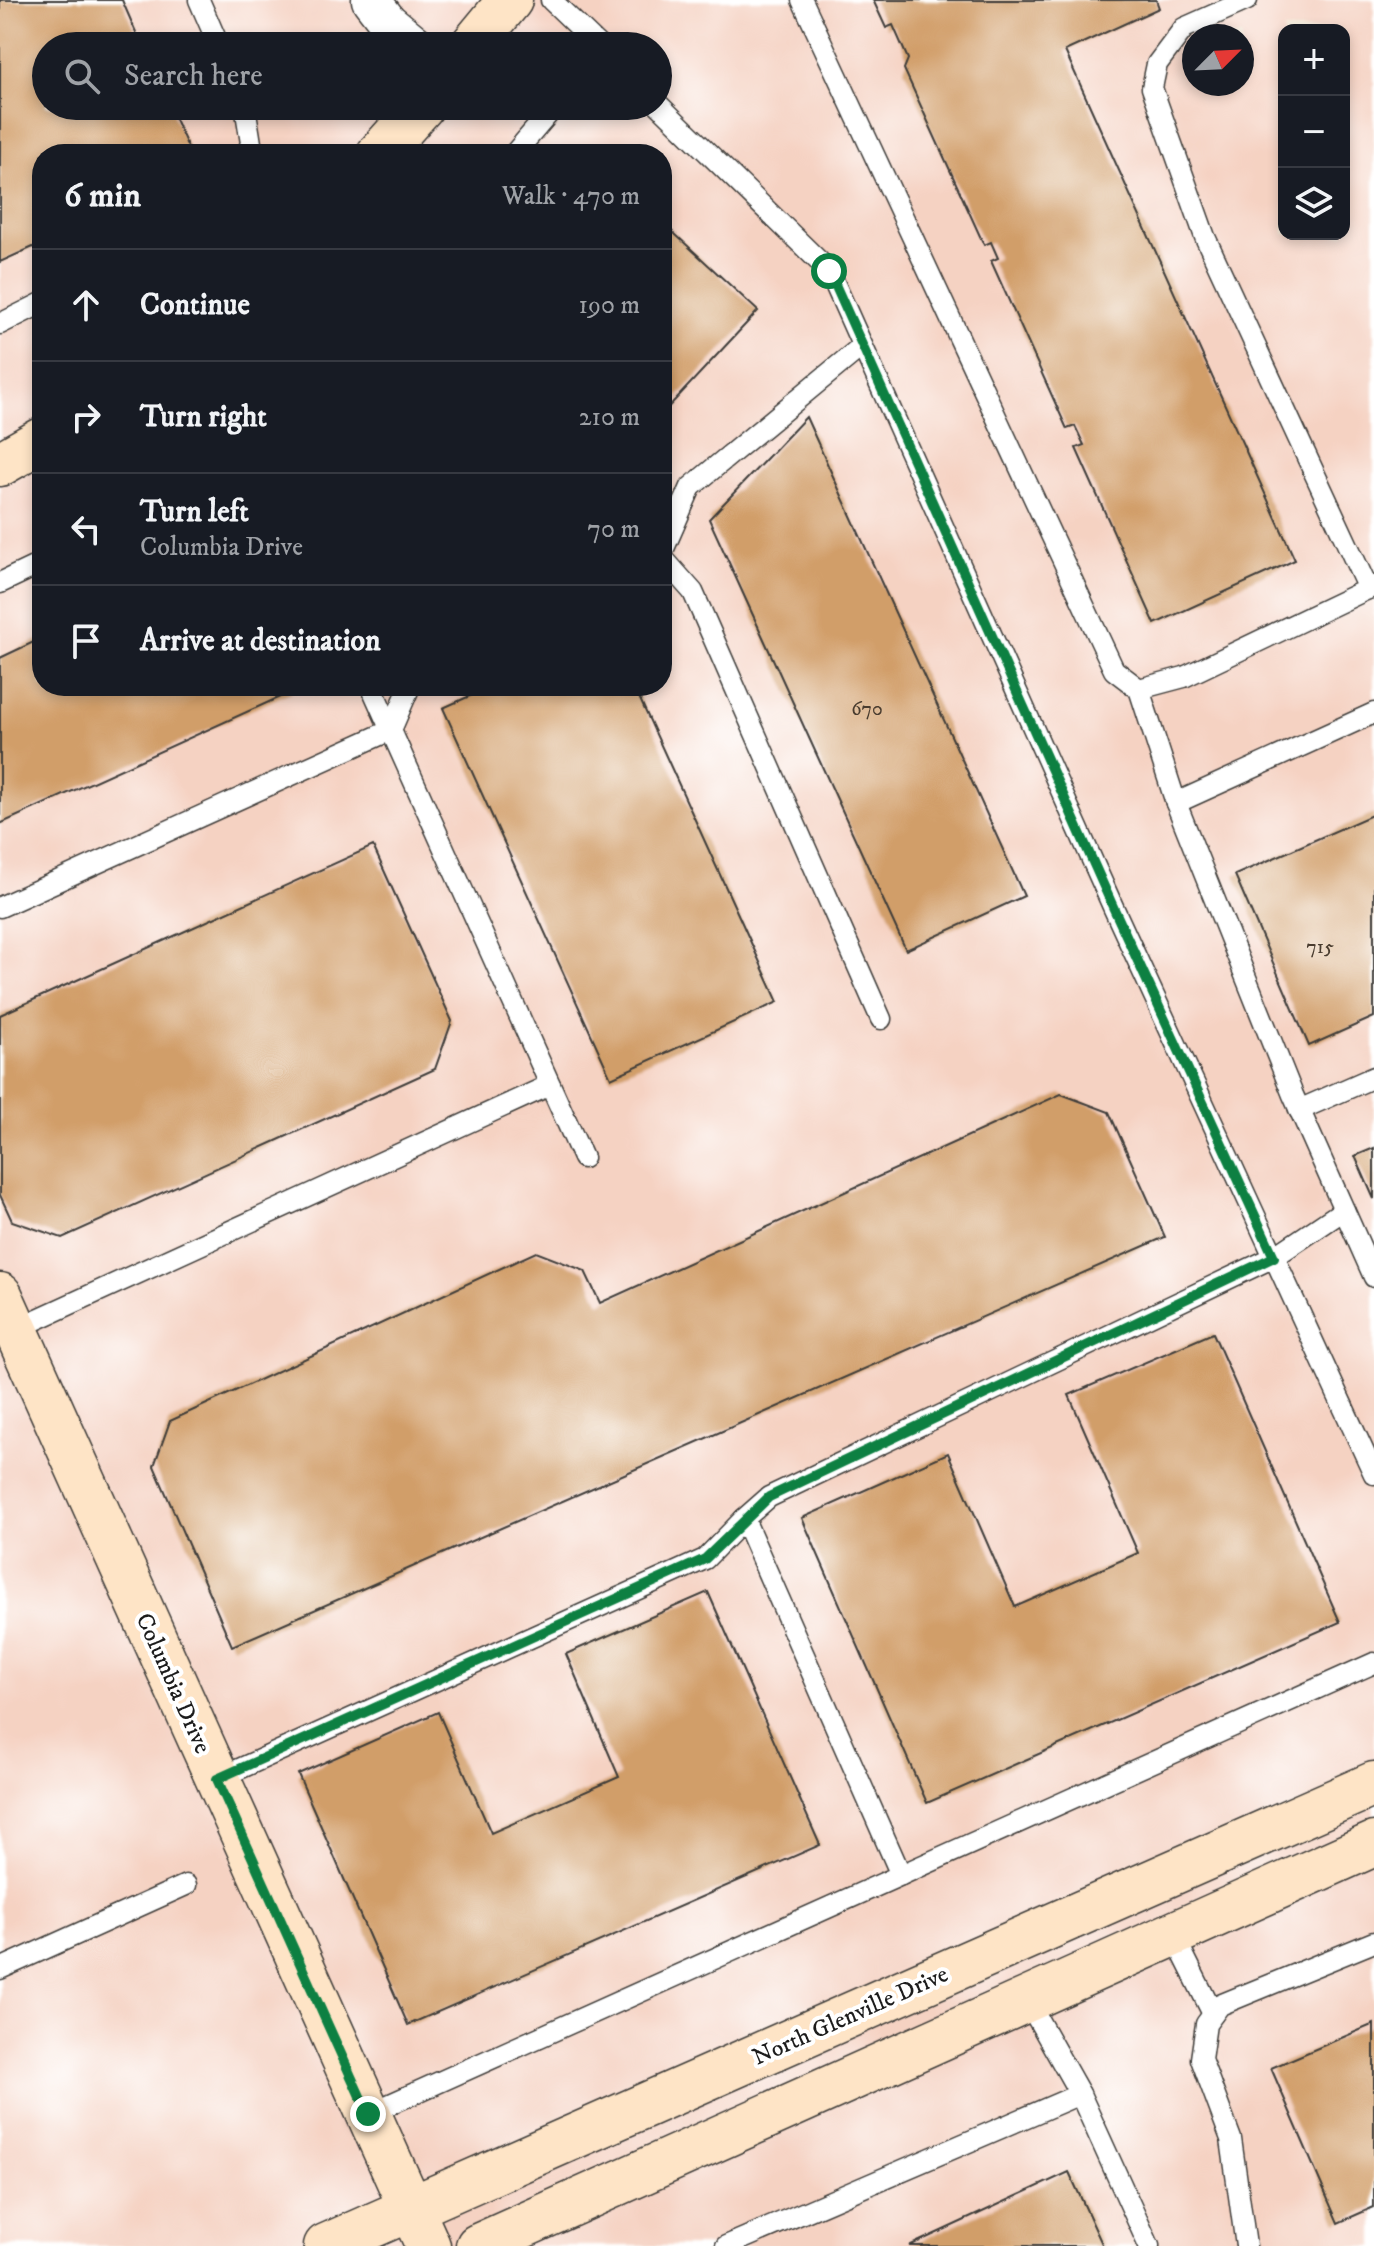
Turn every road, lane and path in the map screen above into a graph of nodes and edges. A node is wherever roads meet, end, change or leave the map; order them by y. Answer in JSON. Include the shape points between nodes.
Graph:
{"nodes":[{"id":1,"x":199,"y":0,"type":"edge"},
{"id":2,"x":371,"y":0,"type":"edge"},
{"id":3,"x":510,"y":0,"type":"edge"},
{"id":4,"x":551,"y":0,"type":"edge"},
{"id":5,"x":802,"y":0,"type":"edge"},
{"id":6,"x":1247,"y":0,"type":"edge"},
{"id":7,"x":213,"y":32,"type":"edge"},
{"id":8,"x":400,"y":32,"type":"edge"},
{"id":9,"x":484,"y":32,"type":"edge"},
{"id":10,"x":584,"y":32,"type":"edge"},
{"id":11,"x":672,"y":118,"type":"edge"},
{"id":12,"x":247,"y":120,"type":"edge"},
{"id":13,"x":409,"y":120,"type":"edge"},
{"id":14,"x":543,"y":120,"type":"edge"},
{"id":15,"x":251,"y":144,"type":"edge"},
{"id":16,"x":388,"y":144,"type":"edge"},
{"id":17,"x":523,"y":144,"type":"edge"},
{"id":18,"x":32,"y":308,"type":"edge"},
{"id":19,"x":0,"y":324,"type":"edge"},
{"id":20,"x":862,"y":346,"type":"junction"},
{"id":21,"x":32,"y":446,"type":"edge"},
{"id":22,"x":0,"y":464,"type":"edge"},
{"id":23,"x":672,"y":532,"type":"edge"},
{"id":24,"x":672,"y":567,"type":"edge"},
{"id":25,"x":32,"y":568,"type":"edge"},
{"id":26,"x":0,"y":583,"type":"edge"},
{"id":27,"x":1371,"y":588,"type":"edge"},
{"id":28,"x":1139,"y":689,"type":"junction"},
{"id":29,"x":376,"y":696,"type":"edge"},
{"id":30,"x":406,"y":696,"type":"edge"},
{"id":31,"x":1374,"y":713,"type":"edge"},
{"id":32,"x":391,"y":730,"type":"junction"},
{"id":33,"x":1176,"y":803,"type":"junction"},
{"id":34,"x":0,"y":907,"type":"edge"},
{"id":35,"x":881,"y":1019,"type":"dead end"},
{"id":36,"x":1374,"y":1077,"type":"edge"},
{"id":37,"x":550,"y":1085,"type":"junction"},
{"id":38,"x":1299,"y":1110,"type":"junction"},
{"id":39,"x":583,"y":1158,"type":"dead end"},
{"id":40,"x":1344,"y":1210,"type":"junction"},
{"id":41,"x":1274,"y":1257,"type":"junction"},
{"id":42,"x":1374,"y":1277,"type":"edge"},
{"id":43,"x":8,"y":1312,"type":"edge"},
{"id":44,"x":1374,"y":1474,"type":"edge"},
{"id":45,"x":744,"y":1519,"type":"junction"},
{"id":46,"x":1374,"y":1663,"type":"edge"},
{"id":47,"x":217,"y":1779,"type":"junction"},
{"id":48,"x":1374,"y":1784,"type":"edge"},
{"id":49,"x":1374,"y":1844,"type":"edge"},
{"id":50,"x":901,"y":1875,"type":"junction"},
{"id":51,"x":186,"y":1885,"type":"dead end"},
{"id":52,"x":1173,"y":1934,"type":"junction"},
{"id":53,"x":1374,"y":1942,"type":"edge"},
{"id":54,"x":0,"y":1969,"type":"edge"},
{"id":55,"x":1027,"y":2000,"type":"junction"},
{"id":56,"x":1213,"y":2014,"type":"junction"},
{"id":57,"x":1080,"y":2094,"type":"junction"},
{"id":58,"x":368,"y":2114,"type":"junction"},
{"id":59,"x":419,"y":2227,"type":"edge"},
{"id":60,"x":326,"y":2246,"type":"edge"},
{"id":61,"x":478,"y":2246,"type":"edge"},
{"id":62,"x":726,"y":2246,"type":"edge"},
{"id":63,"x":1149,"y":2246,"type":"edge"},
{"id":64,"x":1246,"y":2246,"type":"edge"}],
"edges":[{"from":1,"to":7,"type":"lane"},
{"from":2,"to":8,"type":"street"},
{"from":3,"to":9,"type":"street"},
{"from":4,"to":10,"type":"lane"},
{"from":5,"to":28,"type":"lane","via":[[1114,670]]},
{"from":6,"to":27,"type":"lane","via":[[1184,28],[1157,64],[1152,88],[1205,237]]},
{"from":11,"to":20,"type":"lane","via":[[829,271]]},
{"from":12,"to":15,"type":"lane"},
{"from":13,"to":16,"type":"street"},
{"from":14,"to":17,"type":"lane"},
{"from":18,"to":19,"type":"lane"},
{"from":20,"to":23,"type":"lane","via":[[691,487]]},
{"from":20,"to":41,"type":"lane"},
{"from":21,"to":22,"type":"street"},
{"from":24,"to":35,"type":"lane","via":[[693,592]]},
{"from":25,"to":26,"type":"lane"},
{"from":27,"to":28,"type":"lane","via":[[1184,677]]},
{"from":28,"to":33,"type":"lane"},
{"from":29,"to":32,"type":"lane"},
{"from":30,"to":32,"type":"lane"},
{"from":31,"to":33,"type":"lane"},
{"from":32,"to":34,"type":"lane"},
{"from":32,"to":37,"type":"lane"},
{"from":33,"to":38,"type":"lane"},
{"from":36,"to":38,"type":"lane"},
{"from":37,"to":39,"type":"lane"},
{"from":37,"to":43,"type":"lane"},
{"from":38,"to":40,"type":"lane"},
{"from":40,"to":41,"type":"lane"},
{"from":40,"to":42,"type":"lane"},
{"from":41,"to":44,"type":"lane"},
{"from":41,"to":45,"type":"lane","via":[[769,1497]]},
{"from":43,"to":47,"type":"street","name":"Columbia Drive"},
{"from":45,"to":47,"type":"lane","via":[[705,1559]]},
{"from":45,"to":50,"type":"lane"},
{"from":46,"to":50,"type":"lane"},
{"from":47,"to":58,"type":"street","name":"Columbia Drive"},
{"from":48,"to":59,"type":"street","name":"North Glenville Drive"},
{"from":49,"to":52,"type":"street"},
{"from":50,"to":58,"type":"lane"},
{"from":51,"to":54,"type":"lane"},
{"from":52,"to":55,"type":"street"},
{"from":52,"to":56,"type":"lane"},
{"from":53,"to":56,"type":"lane","via":[[1220,2005]]},
{"from":55,"to":57,"type":"lane"},
{"from":55,"to":61,"type":"street"},
{"from":56,"to":64,"type":"lane","via":[[1206,2024],[1201,2059],[1231,2139]]},
{"from":57,"to":62,"type":"lane"},
{"from":57,"to":63,"type":"lane"},
{"from":58,"to":59,"type":"street","name":"Columbia Drive"},
{"from":59,"to":60,"type":"street","name":"North Glenville Drive"}]}
